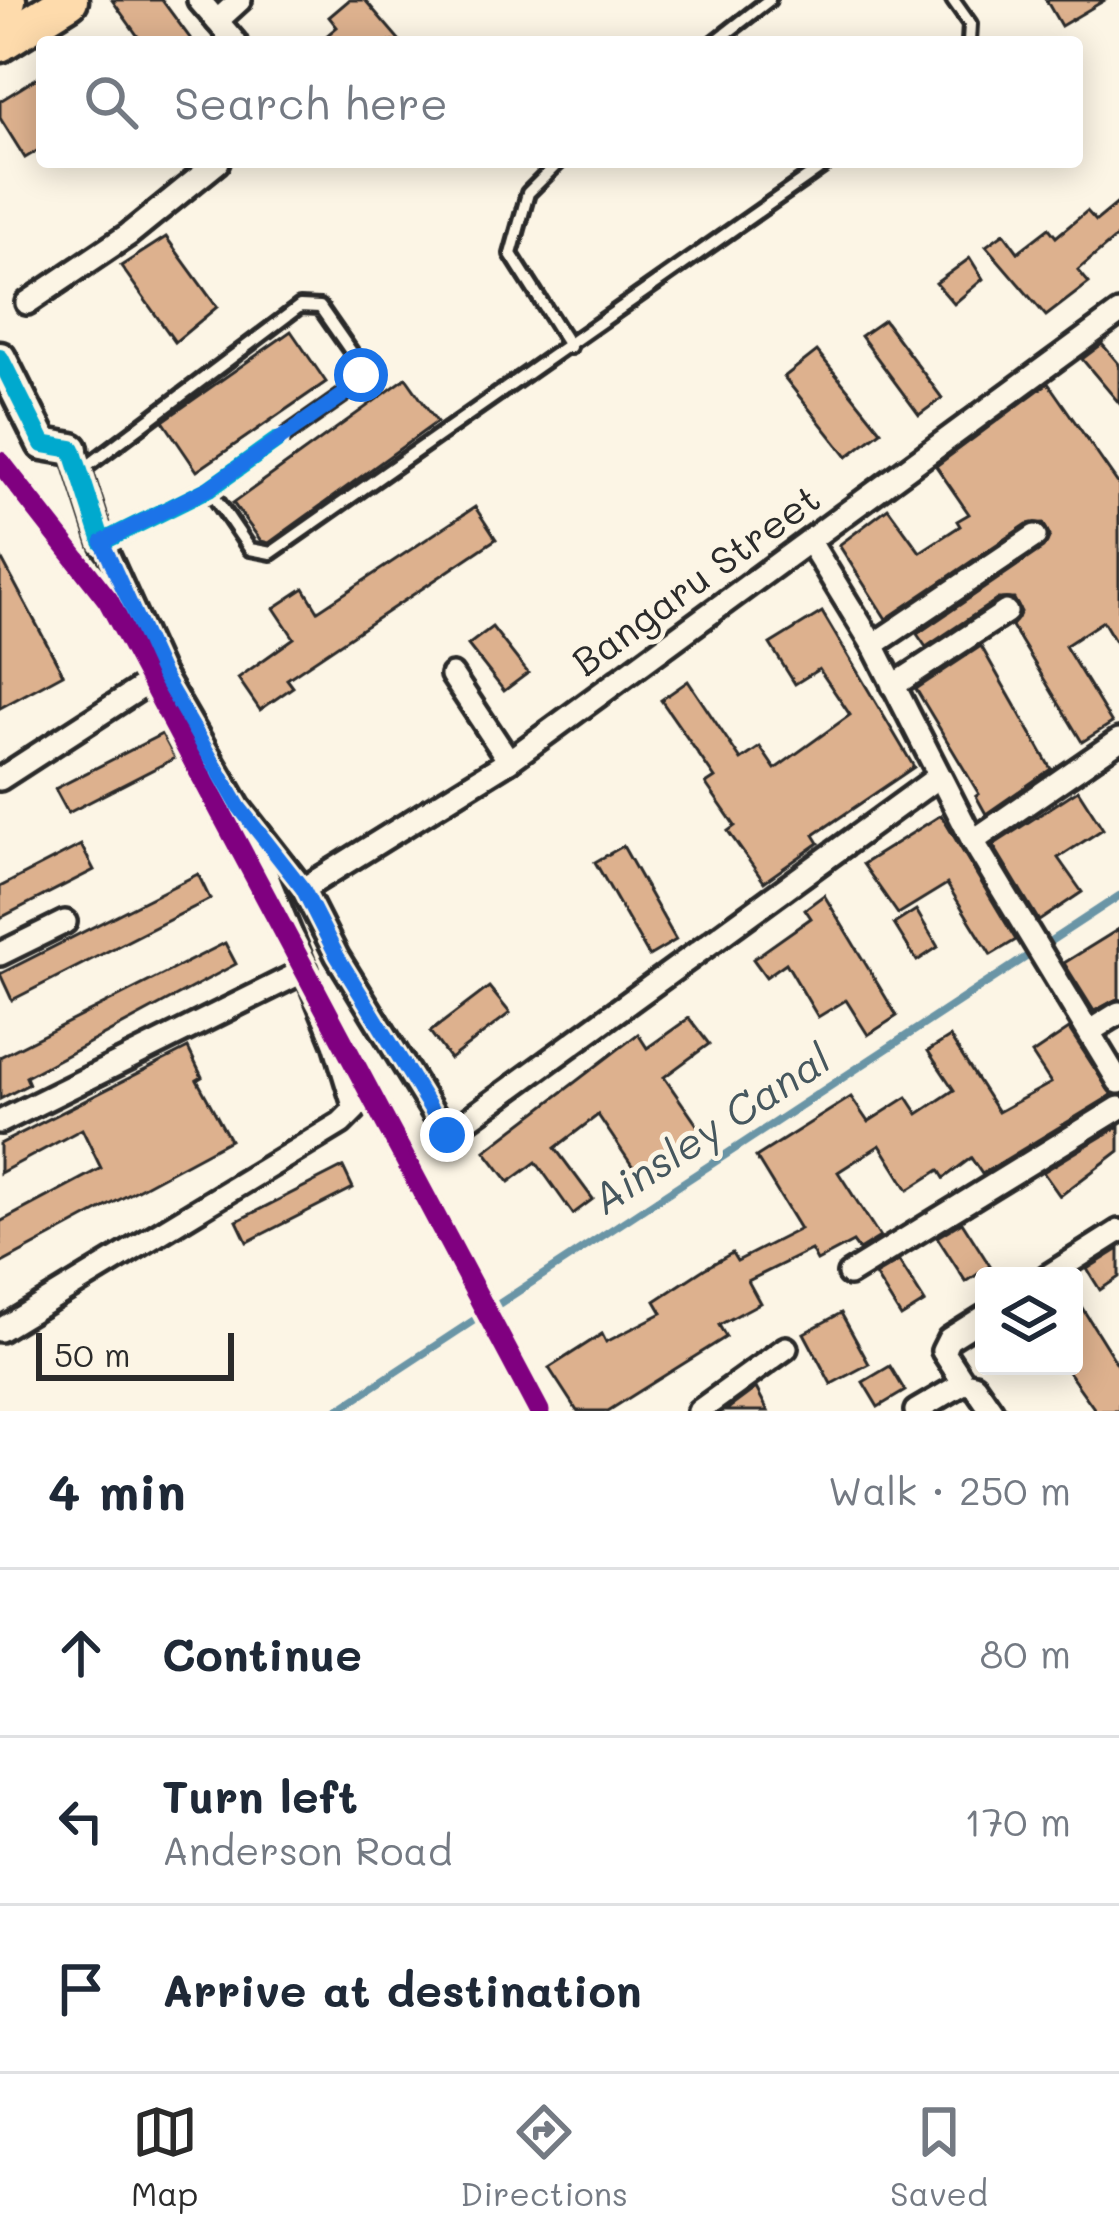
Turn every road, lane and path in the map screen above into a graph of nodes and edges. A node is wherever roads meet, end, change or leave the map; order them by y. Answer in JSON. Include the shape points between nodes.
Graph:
{"nodes":[{"id":1,"x":69,"y":0,"type":"edge"},
{"id":2,"x":200,"y":0,"type":"edge"},
{"id":3,"x":240,"y":0,"type":"edge"},
{"id":4,"x":769,"y":0,"type":"edge"},
{"id":5,"x":953,"y":0,"type":"edge"},
{"id":6,"x":217,"y":21,"type":"junction"},
{"id":7,"x":230,"y":36,"type":"edge"},
{"id":8,"x":723,"y":36,"type":"edge"},
{"id":9,"x":969,"y":36,"type":"edge"},
{"id":10,"x":0,"y":43,"type":"edge"},
{"id":11,"x":211,"y":168,"type":"edge"},
{"id":12,"x":553,"y":168,"type":"edge"},
{"id":13,"x":821,"y":168,"type":"edge"},
{"id":14,"x":27,"y":303,"type":"dead end"},
{"id":15,"x":1119,"y":313,"type":"edge"},
{"id":16,"x":570,"y":347,"type":"junction"},
{"id":17,"x":0,"y":358,"type":"edge"},
{"id":18,"x":76,"y":461,"type":"junction"},
{"id":19,"x":209,"y":488,"type":"junction"},
{"id":20,"x":1035,"y":536,"type":"dead end"},
{"id":21,"x":102,"y":542,"type":"junction"},
{"id":22,"x":809,"y":542,"type":"junction"},
{"id":23,"x":1006,"y":612,"type":"dead end"},
{"id":24,"x":873,"y":645,"type":"junction"},
{"id":25,"x":162,"y":674,"type":"junction"},
{"id":26,"x":452,"y":675,"type":"dead end"},
{"id":27,"x":893,"y":686,"type":"junction"},
{"id":28,"x":1119,"y":740,"type":"edge"},
{"id":29,"x":509,"y":761,"type":"junction"},
{"id":30,"x":938,"y":777,"type":"junction"},
{"id":31,"x":0,"y":779,"type":"edge"},
{"id":32,"x":239,"y":807,"type":"junction"},
{"id":33,"x":973,"y":841,"type":"junction"},
{"id":34,"x":303,"y":889,"type":"junction"},
{"id":35,"x":65,"y":922,"type":"dead end"},
{"id":36,"x":0,"y":954,"type":"edge"},
{"id":37,"x":306,"y":970,"type":"junction"},
{"id":38,"x":1119,"y":1013,"type":"edge"},
{"id":39,"x":1090,"y":1031,"type":"junction"},
{"id":40,"x":1119,"y":1082,"type":"edge"},
{"id":41,"x":1119,"y":1108,"type":"edge"},
{"id":42,"x":0,"y":1122,"type":"edge"},
{"id":43,"x":1119,"y":1231,"type":"edge"},
{"id":44,"x":1062,"y":1267,"type":"edge"},
{"id":45,"x":849,"y":1274,"type":"dead end"},
{"id":46,"x":975,"y":1324,"type":"edge"},
{"id":47,"x":0,"y":1330,"type":"edge"},
{"id":48,"x":786,"y":1348,"type":"dead end"},
{"id":49,"x":964,"y":1383,"type":"junction"},
{"id":50,"x":699,"y":1411,"type":"edge"},
{"id":51,"x":916,"y":1411,"type":"edge"},
{"id":52,"x":992,"y":1411,"type":"edge"}],
"edges":[{"from":1,"to":10,"type":"main road"},
{"from":2,"to":6,"type":"street"},
{"from":3,"to":6,"type":"street"},
{"from":4,"to":8,"type":"lane"},
{"from":5,"to":9,"type":"lane"},
{"from":6,"to":7,"type":"street"},
{"from":11,"to":14,"type":"street"},
{"from":12,"to":16,"type":"lane","via":[[528,193],[511,254]]},
{"from":13,"to":16,"type":"lane"},
{"from":15,"to":22,"type":"street","name":"Bangaru Street"},
{"from":16,"to":19,"type":"lane","via":[[271,553],[250,549]]},
{"from":17,"to":18,"type":"street","via":[[43,444]]},
{"from":18,"to":19,"type":"lane","via":[[284,314],[320,307],[361,366],[359,382]]},
{"from":18,"to":21,"type":"street"},
{"from":19,"to":21,"type":"lane"},
{"from":20,"to":24,"type":"street"},
{"from":21,"to":25,"type":"street"},
{"from":22,"to":24,"type":"street"},
{"from":22,"to":29,"type":"street","name":"Bangaru Street"},
{"from":23,"to":27,"type":"street"},
{"from":24,"to":27,"type":"street"},
{"from":25,"to":31,"type":"street"},
{"from":25,"to":32,"type":"street"},
{"from":26,"to":29,"type":"street"},
{"from":27,"to":30,"type":"street"},
{"from":28,"to":33,"type":"street"},
{"from":29,"to":34,"type":"street","name":"Bangaru Street"},
{"from":30,"to":33,"type":"street"},
{"from":30,"to":34,"type":"street","via":[[447,1135]]},
{"from":32,"to":34,"type":"street"},
{"from":32,"to":37,"type":"street"},
{"from":33,"to":39,"type":"street"},
{"from":35,"to":36,"type":"street"},
{"from":37,"to":42,"type":"street"},
{"from":37,"to":47,"type":"street","via":[[355,1109]]},
{"from":38,"to":39,"type":"street"},
{"from":39,"to":40,"type":"street"},
{"from":41,"to":45,"type":"street"},
{"from":43,"to":44,"type":"street"},
{"from":46,"to":49,"type":"street","via":[[943,1347]]},
{"from":48,"to":50,"type":"street"},
{"from":49,"to":51,"type":"street"},
{"from":49,"to":52,"type":"street","via":[[974,1384]]}]}
